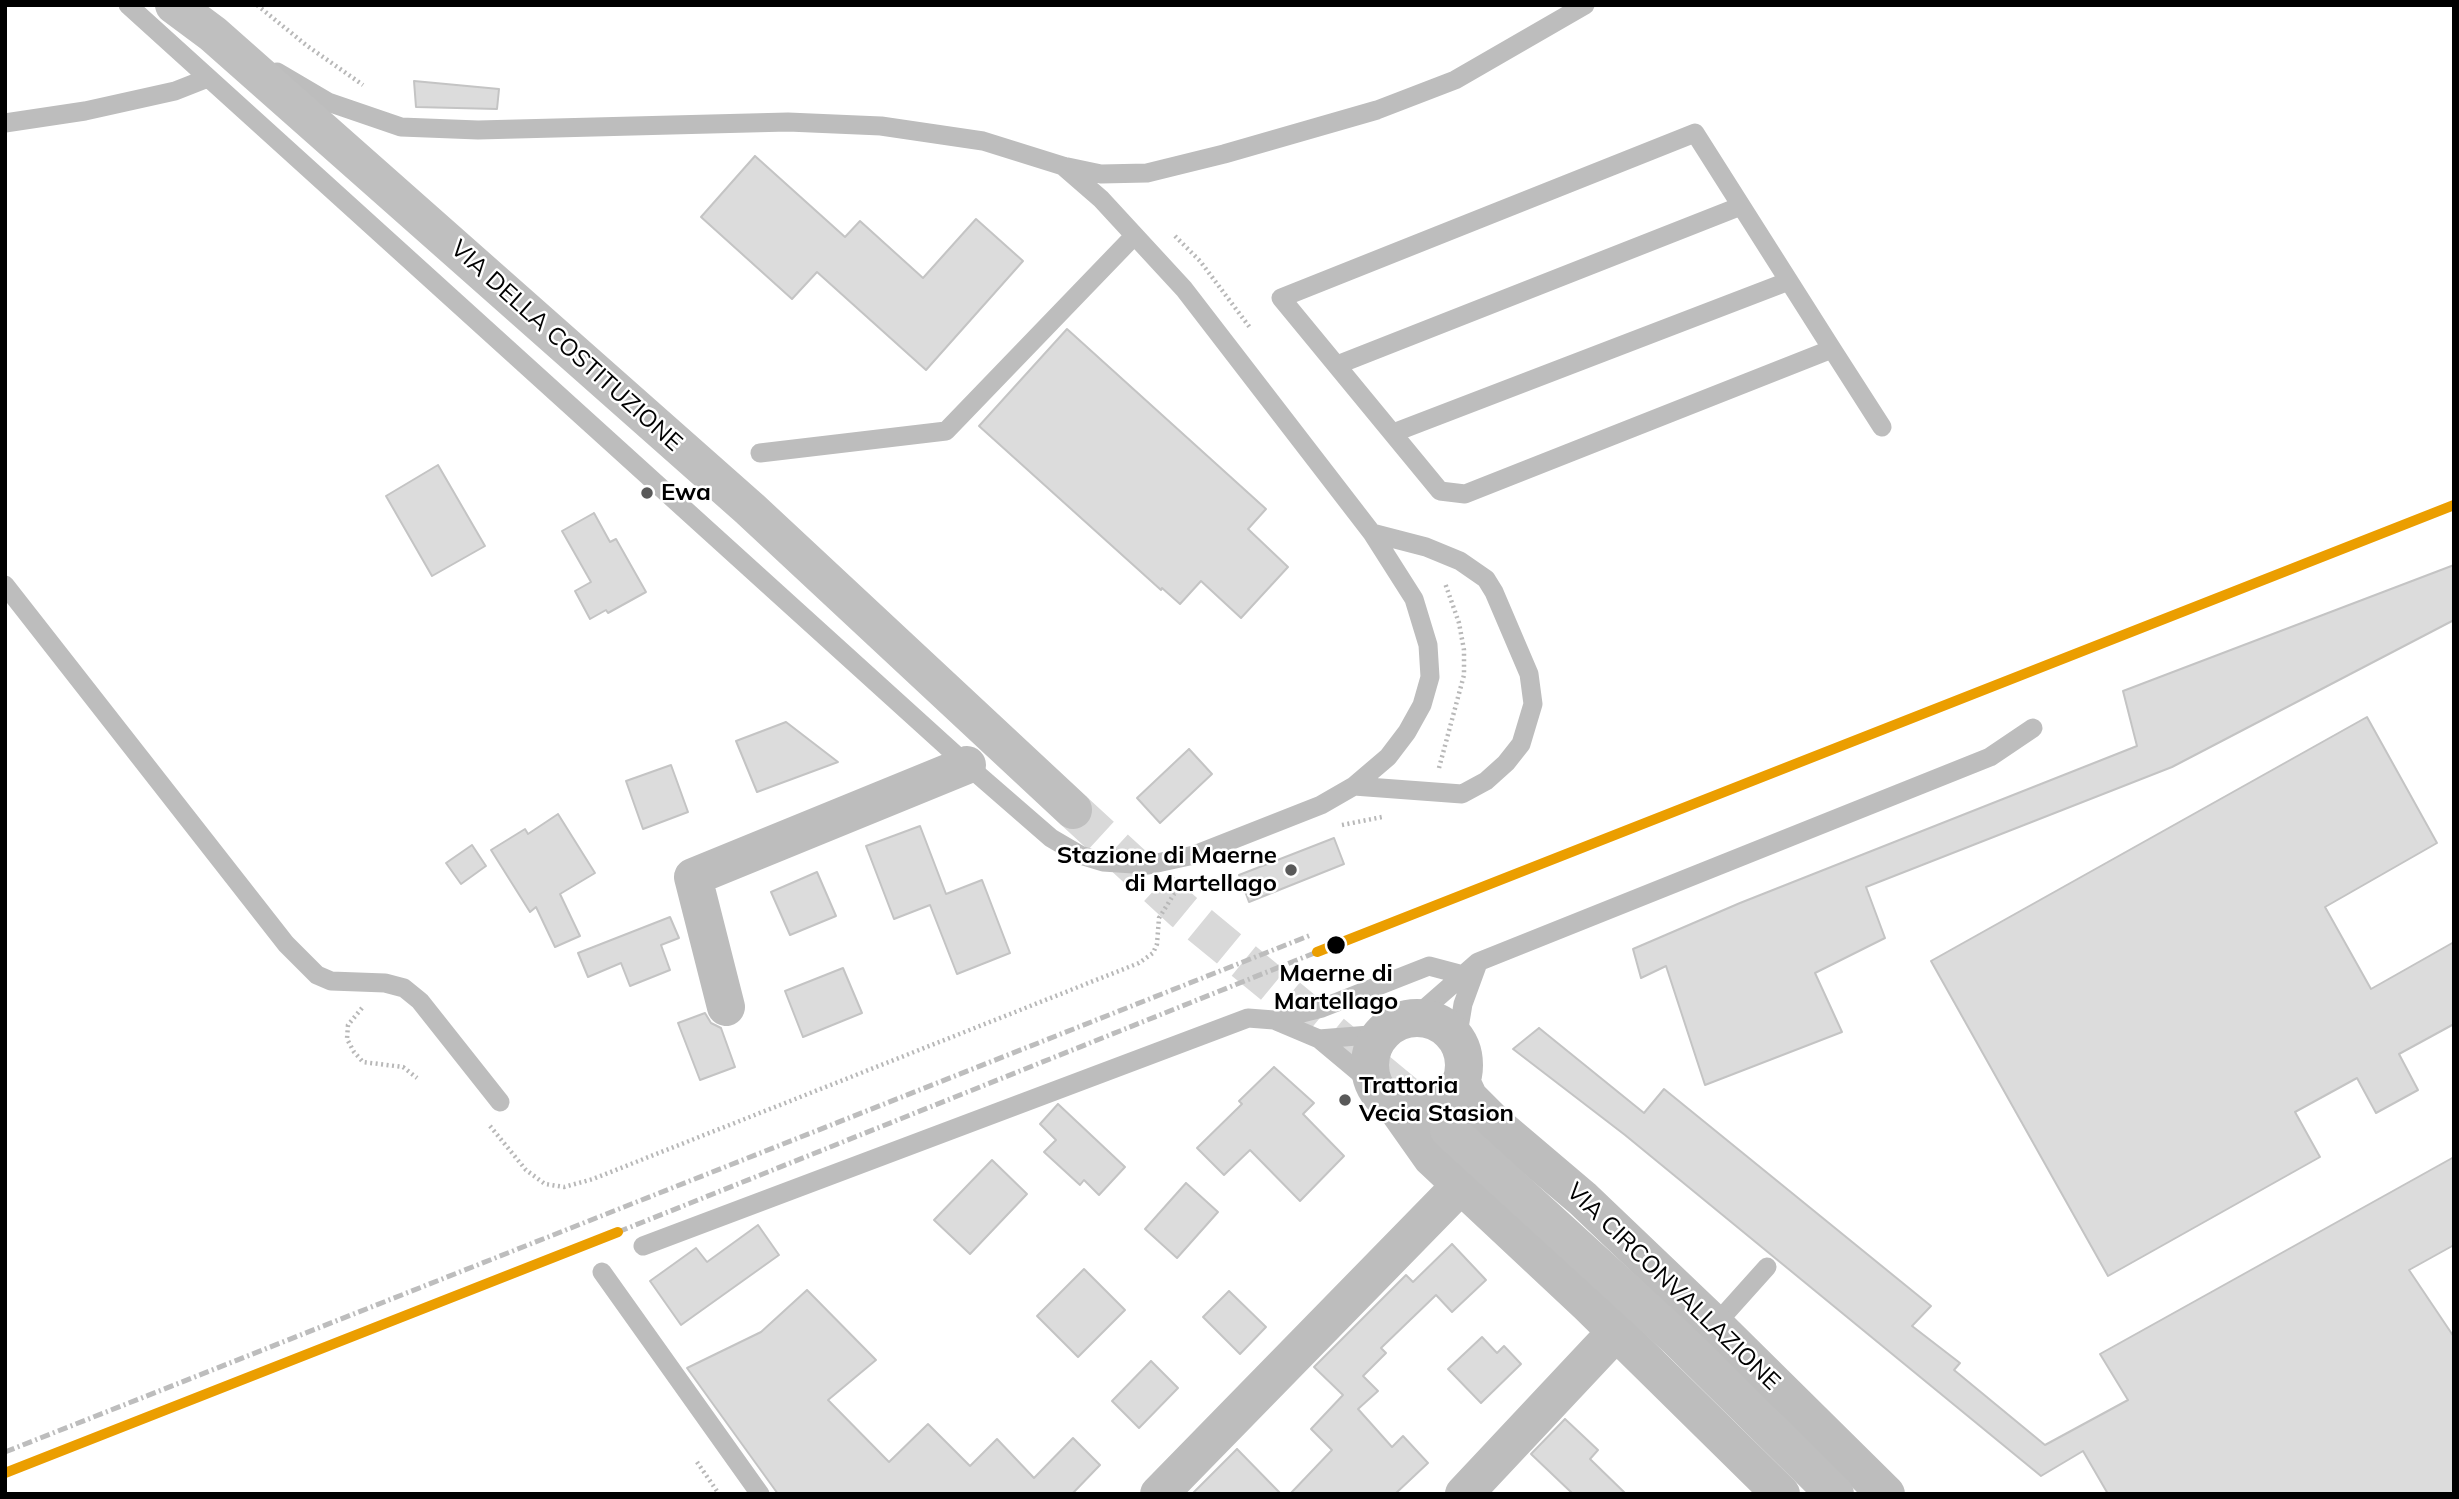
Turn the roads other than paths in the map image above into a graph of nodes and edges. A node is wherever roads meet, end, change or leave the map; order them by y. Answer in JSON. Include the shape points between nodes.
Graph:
{"nodes":[{"id":1,"x":128,"y":5,"type":"edge"},
{"id":2,"x":174,"y":5,"type":"edge"},
{"id":3,"x":1585,"y":5,"type":"edge"},
{"id":4,"x":213,"y":34,"type":"junction"},
{"id":5,"x":208,"y":78,"type":"junction"},
{"id":6,"x":5,"y":124,"type":"edge"},
{"id":7,"x":1063,"y":166,"type":"junction"},
{"id":8,"x":1741,"y":206,"type":"junction"},
{"id":9,"x":1135,"y":236,"type":"junction"},
{"id":10,"x":1789,"y":281,"type":"junction"},
{"id":11,"x":1832,"y":349,"type":"junction"},
{"id":12,"x":1336,"y":365,"type":"junction"},
{"id":13,"x":1882,"y":427,"type":"dead end"},
{"id":14,"x":1393,"y":433,"type":"junction"},
{"id":15,"x":760,"y":453,"type":"dead end"},
{"id":16,"x":1372,"y":533,"type":"junction"},
{"id":17,"x":5,"y":585,"type":"edge"},
{"id":18,"x":2033,"y":728,"type":"dead end"},
{"id":19,"x":967,"y":765,"type":"junction"},
{"id":20,"x":1354,"y":786,"type":"junction"},
{"id":21,"x":1073,"y":810,"type":"tunnel mouth"},
{"id":22,"x":1471,"y":968,"type":"junction"},
{"id":23,"x":726,"y":1007,"type":"dead end"},
{"id":24,"x":1274,"y":1020,"type":"junction"},
{"id":25,"x":1398,"y":1026,"type":"junction"},
{"id":26,"x":1319,"y":1039,"type":"junction"},
{"id":27,"x":1457,"y":1040,"type":"junction"},
{"id":28,"x":1461,"y":1081,"type":"junction"},
{"id":29,"x":1385,"y":1096,"type":"junction"},
{"id":30,"x":500,"y":1102,"type":"road end"},
{"id":31,"x":1449,"y":1130,"type":"tunnel mouth"},
{"id":32,"x":1461,"y":1185,"type":"junction"},
{"id":33,"x":643,"y":1245,"type":"dead end"},
{"id":34,"x":1767,"y":1267,"type":"dead end"},
{"id":35,"x":602,"y":1272,"type":"dead end"},
{"id":36,"x":1715,"y":1325,"type":"junction"},
{"id":37,"x":1616,"y":1332,"type":"junction"},
{"id":38,"x":1778,"y":1493,"type":"edge"},
{"id":39,"x":760,"y":1494,"type":"edge"},
{"id":40,"x":1159,"y":1494,"type":"edge"},
{"id":41,"x":1464,"y":1494,"type":"edge"},
{"id":42,"x":1835,"y":1494,"type":"edge"},
{"id":43,"x":1886,"y":1494,"type":"edge"}],
"edges":[{"from":1,"to":5,"type":"lane"},
{"from":2,"to":4,"type":"main road","name":"VIA DELLA COSTITUZIONE"},
{"from":3,"to":7,"type":"lane","via":[[1455,80],[1377,110],[1147,173],[1101,174]]},
{"from":4,"to":7,"type":"lane","via":[[328,102],[401,127],[478,130],[788,122],[881,126],[983,141]]},
{"from":4,"to":21,"type":"main road","name":"VIA DELLA COSTITUZIONE","via":[[750,509]]},
{"from":5,"to":6,"type":"lane","via":[[124,103]]},
{"from":5,"to":19,"type":"lane"},
{"from":7,"to":9,"type":"lane"},
{"from":8,"to":10,"type":"lane"},
{"from":8,"to":12,"type":"lane"},
{"from":8,"to":12,"type":"lane","via":[[1695,133],[1281,298]]},
{"from":9,"to":15,"type":"lane","via":[[946,431]]},
{"from":9,"to":16,"type":"lane","via":[[1184,289]]},
{"from":10,"to":11,"type":"lane"},
{"from":10,"to":14,"type":"lane"},
{"from":11,"to":13,"type":"lane"},
{"from":11,"to":14,"type":"lane","via":[[1465,494],[1440,491]]},
{"from":12,"to":14,"type":"lane"},
{"from":16,"to":20,"type":"lane","via":[[1415,599],[1428,645],[1430,677],[1407,732],[1388,757]]},
{"from":16,"to":20,"type":"lane","via":[[1460,561],[1486,579],[1529,674],[1533,704],[1521,744],[1486,781],[1462,794]]},
{"from":17,"to":30,"type":"lane","via":[[286,944],[317,975],[331,981],[404,988],[420,1000]]},
{"from":18,"to":22,"type":"lane","via":[[1990,757]]},
{"from":19,"to":20,"type":"lane","via":[[1051,838],[1080,855],[1126,864],[1149,865],[1194,855],[1321,805]]},
{"from":19,"to":23,"type":"street","via":[[693,877]]},
{"from":22,"to":24,"type":"lane","via":[[1429,966],[1322,1007]]},
{"from":22,"to":25,"type":"lane"},
{"from":22,"to":27,"type":"lane"},
{"from":24,"to":26,"type":"lane"},
{"from":24,"to":33,"type":"lane","via":[[1248,1018]]},
{"from":25,"to":26,"type":"lane","via":[[1349,1038]]},
{"from":25,"to":27,"type":"street","via":[[1438,1023]]},
{"from":25,"to":29,"type":"street","via":[[1371,1055],[1371,1074]]},
{"from":26,"to":29,"type":"lane"},
{"from":27,"to":28,"type":"street","via":[[1464,1062]]},
{"from":28,"to":29,"type":"street","via":[[1448,1101],[1432,1110],[1413,1112]]},
{"from":28,"to":36,"type":"street","name":"VIA CIRCONVALLAZIONE","via":[[1469,1098],[1497,1126],[1583,1199]]},
{"from":29,"to":32,"type":"street","via":[[1432,1158]]},
{"from":31,"to":42,"type":"main road","name":"VIA CIRCONVALLAZIONE","via":[[1678,1339]]},
{"from":32,"to":37,"type":"street"},
{"from":32,"to":40,"type":"street"},
{"from":34,"to":36,"type":"lane"},
{"from":35,"to":39,"type":"lane"},
{"from":36,"to":43,"type":"street","name":"VIA CIRCONVALLAZIONE"},
{"from":37,"to":38,"type":"street"},
{"from":37,"to":41,"type":"street"}]}
